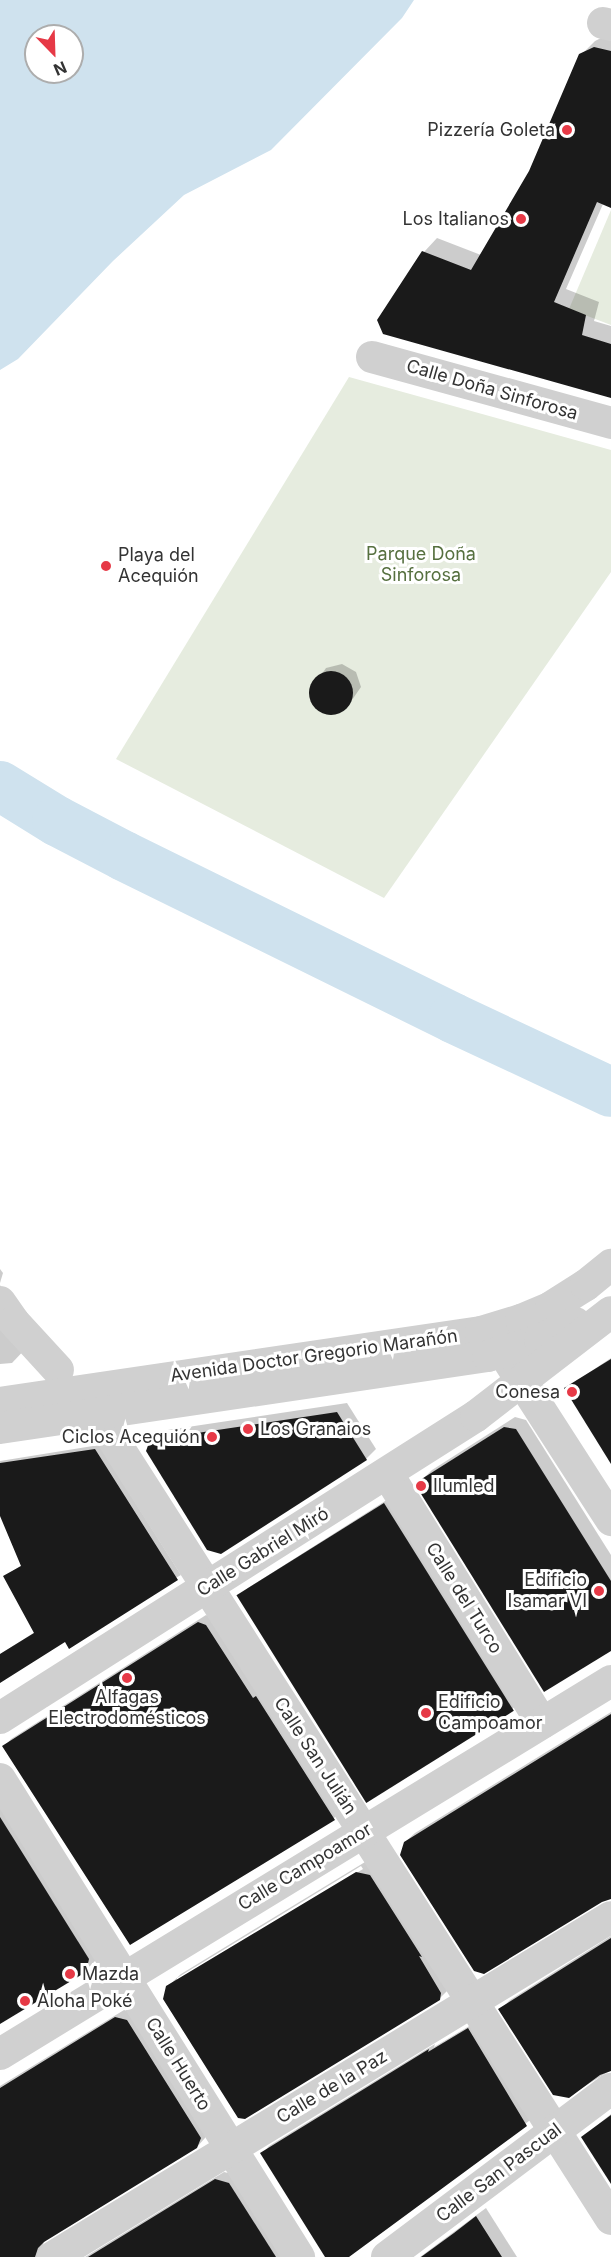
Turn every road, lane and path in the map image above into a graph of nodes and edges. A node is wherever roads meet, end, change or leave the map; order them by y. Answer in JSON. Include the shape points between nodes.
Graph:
{"nodes":[{"id":1,"x":372,"y":357,"type":"dead end"},
{"id":2,"x":611,"y":423,"type":"edge"},
{"id":3,"x":611,"y":1265,"type":"edge"},
{"id":4,"x":611,"y":1299,"type":"edge"},
{"id":5,"x":0,"y":1302,"type":"edge"},
{"id":6,"x":611,"y":1312,"type":"edge"},
{"id":7,"x":492,"y":1342,"type":"junction"},
{"id":8,"x":58,"y":1370,"type":"dead end"},
{"id":9,"x":522,"y":1380,"type":"junction"},
{"id":10,"x":0,"y":1402,"type":"edge"},
{"id":11,"x":97,"y":1414,"type":"junction"},
{"id":12,"x":0,"y":1428,"type":"edge"},
{"id":13,"x":387,"y":1473,"type":"junction"},
{"id":14,"x":611,"y":1520,"type":"edge"},
{"id":15,"x":207,"y":1587,"type":"junction"},
{"id":16,"x":611,"y":1681,"type":"edge"},
{"id":17,"x":0,"y":1718,"type":"edge"},
{"id":18,"x":542,"y":1723,"type":"junction"},
{"id":19,"x":0,"y":1779,"type":"edge"},
{"id":20,"x":363,"y":1832,"type":"junction"},
{"id":21,"x":611,"y":1917,"type":"edge"},
{"id":22,"x":124,"y":1978,"type":"junction"},
{"id":23,"x":472,"y":2002,"type":"junction"},
{"id":24,"x":0,"y":2054,"type":"edge"},
{"id":25,"x":611,"y":2089,"type":"edge"},
{"id":26,"x":555,"y":2131,"type":"junction"},
{"id":27,"x":231,"y":2148,"type":"junction"},
{"id":28,"x":611,"y":2219,"type":"edge"},
{"id":29,"x":53,"y":2257,"type":"edge"},
{"id":30,"x":299,"y":2257,"type":"edge"},
{"id":31,"x":387,"y":2257,"type":"edge"}],
"edges":[{"from":1,"to":2,"type":"street","name":"Calle Doña Sinforosa"},
{"from":3,"to":7,"type":"street","name":"Avenida Doctor Gregorio Marañón","via":[[586,1286],[521,1320]]},
{"from":4,"to":7,"type":"street","name":"Avenida Doctor Gregorio Marañón","via":[[571,1326]]},
{"from":5,"to":8,"type":"street"},
{"from":6,"to":9,"type":"street","name":"Calle Gabriel Miró"},
{"from":7,"to":9,"type":"street"},
{"from":7,"to":10,"type":"street","name":"Avenida Doctor Gregorio Marañón"},
{"from":7,"to":11,"type":"street","name":"Avenida Doctor Gregorio Marañón"},
{"from":9,"to":13,"type":"street","name":"Calle Gabriel Miró","via":[[476,1416]]},
{"from":9,"to":14,"type":"street"},
{"from":11,"to":12,"type":"street","name":"Avenida Doctor Gregorio Marañón"},
{"from":11,"to":15,"type":"street","name":"Calle San Julián"},
{"from":13,"to":15,"type":"street","name":"Calle Gabriel Miró"},
{"from":13,"to":18,"type":"street","name":"Calle del Turco"},
{"from":15,"to":17,"type":"street","name":"Calle Gabriel Miró"},
{"from":15,"to":20,"type":"street","name":"Calle San Julián"},
{"from":16,"to":18,"type":"street","name":"Calle Campoamor"},
{"from":18,"to":20,"type":"street","name":"Calle Campoamor"},
{"from":19,"to":22,"type":"street","name":"Calle Huerto"},
{"from":20,"to":22,"type":"street","name":"Calle Campoamor"},
{"from":20,"to":23,"type":"street","name":"Calle San Julián"},
{"from":21,"to":23,"type":"street","name":"Calle de la Paz"},
{"from":22,"to":24,"type":"street","name":"Calle Campoamor"},
{"from":22,"to":27,"type":"street","name":"Calle Huerto"},
{"from":23,"to":26,"type":"street","name":"Calle San Julián"},
{"from":23,"to":27,"type":"street","name":"Calle de la Paz"},
{"from":25,"to":26,"type":"street","name":"Calle San Pascual"},
{"from":26,"to":28,"type":"street","name":"Calle San Julián"},
{"from":26,"to":31,"type":"street","name":"Calle San Pascual"},
{"from":27,"to":29,"type":"street","name":"Calle de la Paz"},
{"from":27,"to":30,"type":"street","name":"Calle Huerto"}]}
